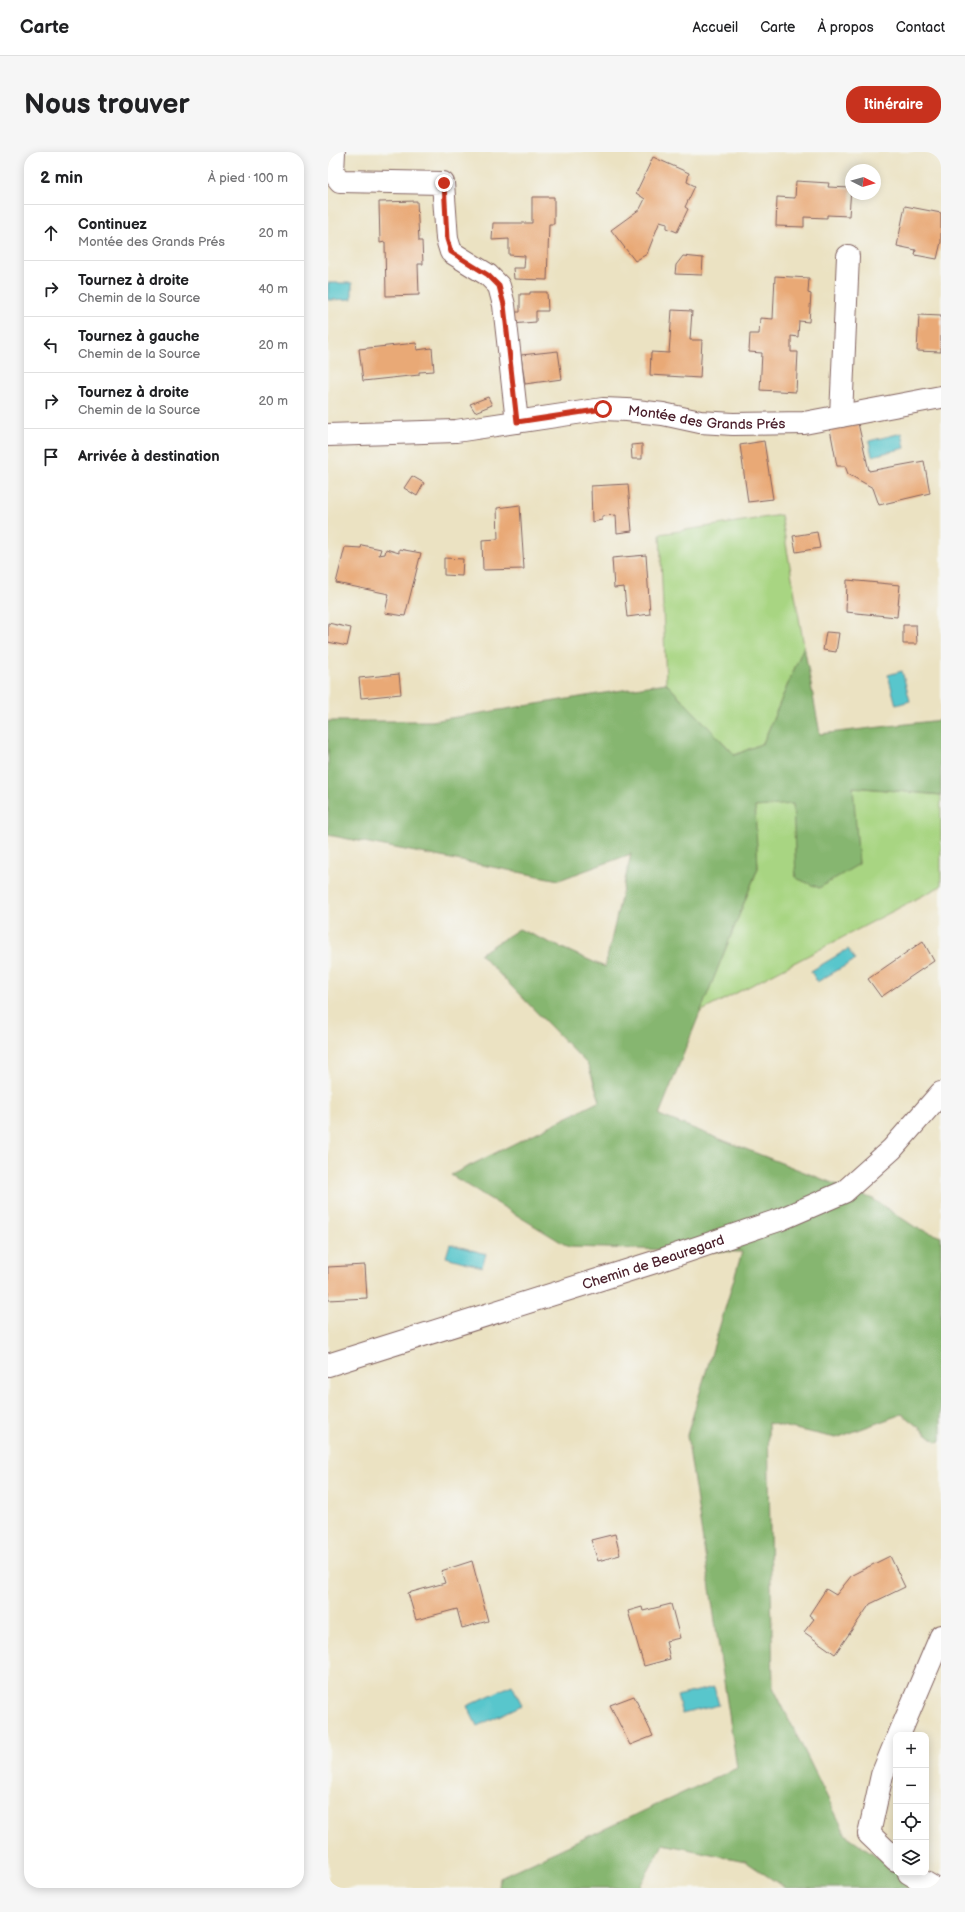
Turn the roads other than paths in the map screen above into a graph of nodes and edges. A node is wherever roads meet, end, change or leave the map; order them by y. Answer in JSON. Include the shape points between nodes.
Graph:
{"nodes":[{"id":1,"x":334,"y":152,"type":"edge"},
{"id":2,"x":848,"y":256,"type":"dead end"},
{"id":3,"x":941,"y":397,"type":"edge"},
{"id":4,"x":840,"y":416,"type":"junction"},
{"id":5,"x":517,"y":422,"type":"junction"},
{"id":6,"x":328,"y":435,"type":"edge"},
{"id":7,"x":941,"y":1093,"type":"edge"},
{"id":8,"x":328,"y":1365,"type":"edge"},
{"id":9,"x":941,"y":1636,"type":"edge"},
{"id":10,"x":900,"y":1732,"type":"edge"},
{"id":11,"x":893,"y":1748,"type":"edge"},
{"id":12,"x":893,"y":1857,"type":"edge"},
{"id":13,"x":914,"y":1876,"type":"edge"},
{"id":14,"x":934,"y":1888,"type":"edge"}],
"edges":[{"from":1,"to":5,"type":"street","via":[[333,172],[340,181],[444,183],[447,239],[451,252],[488,275],[499,286],[504,305]]},
{"from":2,"to":4,"type":"street"},
{"from":3,"to":4,"type":"street","name":"Montée des Grands Prés"},
{"from":4,"to":5,"type":"street","name":"Montée des Grands Prés","via":[[804,423],[733,424],[700,422],[641,411],[603,409]]},
{"from":5,"to":6,"type":"street","name":"Montée des Grands Prés","via":[[456,431]]},
{"from":7,"to":8,"type":"street","name":"Chemin de Beauregard","via":[[892,1149],[844,1192],[779,1220],[658,1261]]},
{"from":9,"to":10,"type":"street"},
{"from":11,"to":12,"type":"street","via":[[882,1775],[869,1834]]},
{"from":13,"to":14,"type":"street"}]}
